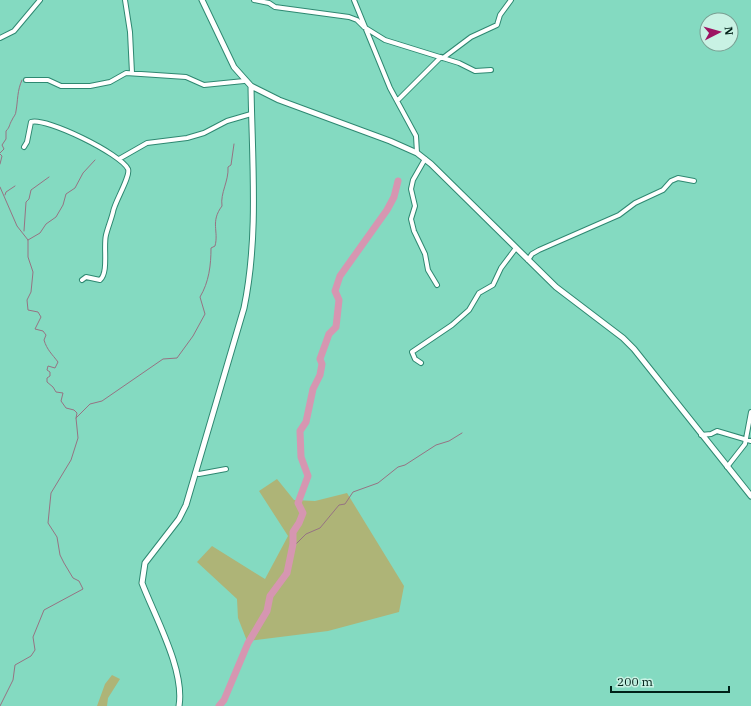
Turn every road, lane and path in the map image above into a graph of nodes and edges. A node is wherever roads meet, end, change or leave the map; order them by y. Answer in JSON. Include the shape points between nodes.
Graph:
{"nodes":[{"id":1,"x":40,"y":0,"type":"edge"},
{"id":2,"x":125,"y":0,"type":"edge"},
{"id":3,"x":202,"y":0,"type":"edge"},
{"id":4,"x":254,"y":0,"type":"edge"},
{"id":5,"x":354,"y":0,"type":"edge"},
{"id":6,"x":511,"y":0,"type":"edge"},
{"id":7,"x":364,"y":27,"type":"junction"},
{"id":8,"x":0,"y":38,"type":"edge"},
{"id":9,"x":442,"y":58,"type":"junction"},
{"id":10,"x":491,"y":70,"type":"dead end"},
{"id":11,"x":132,"y":73,"type":"junction"},
{"id":12,"x":26,"y":80,"type":"dead end"},
{"id":13,"x":244,"y":81,"type":"junction"},
{"id":14,"x":251,"y":86,"type":"junction"},
{"id":15,"x":397,"y":101,"type":"junction"},
{"id":16,"x":251,"y":114,"type":"junction"},
{"id":17,"x":24,"y":147,"type":"dead end"},
{"id":18,"x":417,"y":153,"type":"junction"},
{"id":19,"x":119,"y":159,"type":"junction"},
{"id":20,"x":425,"y":159,"type":"junction"},
{"id":21,"x":694,"y":181,"type":"dead end"},
{"id":22,"x":516,"y":248,"type":"junction"},
{"id":23,"x":528,"y":260,"type":"junction"},
{"id":24,"x":82,"y":280,"type":"dead end"},
{"id":25,"x":438,"y":285,"type":"dead end"},
{"id":26,"x":421,"y":363,"type":"dead end"},
{"id":27,"x":751,"y":412,"type":"edge"},
{"id":28,"x":701,"y":435,"type":"junction"},
{"id":29,"x":746,"y":439,"type":"junction"},
{"id":30,"x":751,"y":441,"type":"edge"},
{"id":31,"x":727,"y":467,"type":"junction"},
{"id":32,"x":226,"y":469,"type":"dead end"},
{"id":33,"x":195,"y":473,"type":"junction"},
{"id":34,"x":751,"y":496,"type":"edge"},
{"id":35,"x":179,"y":706,"type":"edge"}],
"edges":[{"from":1,"to":8,"type":"street","via":[[14,31]]},
{"from":2,"to":11,"type":"street"},
{"from":3,"to":13,"type":"street","via":[[234,67]]},
{"from":4,"to":7,"type":"street","via":[[275,7],[349,17]]},
{"from":5,"to":7,"type":"street"},
{"from":6,"to":9,"type":"street","via":[[500,15],[497,25],[471,37]]},
{"from":7,"to":9,"type":"street","via":[[385,40]]},
{"from":7,"to":15,"type":"street"},
{"from":9,"to":10,"type":"street","via":[[475,71]]},
{"from":9,"to":15,"type":"street"},
{"from":11,"to":12,"type":"street","via":[[126,73],[101,85],[90,86],[61,86],[48,80]]},
{"from":11,"to":13,"type":"street","via":[[186,77],[204,85]]},
{"from":13,"to":14,"type":"street"},
{"from":14,"to":16,"type":"street"},
{"from":14,"to":18,"type":"street","via":[[279,100]]},
{"from":15,"to":18,"type":"street","via":[[418,141]]},
{"from":16,"to":19,"type":"street","via":[[187,138],[147,143]]},
{"from":16,"to":33,"type":"street","via":[[254,168],[250,281],[241,322]]},
{"from":17,"to":19,"type":"street","via":[[31,122],[46,122],[83,138]]},
{"from":18,"to":20,"type":"street"},
{"from":19,"to":24,"type":"street","via":[[128,173],[106,235],[102,278],[100,280],[86,277]]},
{"from":20,"to":22,"type":"street"},
{"from":20,"to":25,"type":"street","via":[[413,180],[411,189],[414,206],[411,219],[425,254],[426,266]]},
{"from":21,"to":23,"type":"street","via":[[681,178],[671,181],[663,190],[645,197],[619,216],[539,250]]},
{"from":22,"to":23,"type":"street"},
{"from":22,"to":26,"type":"street","via":[[501,268],[493,285],[479,293],[469,310],[452,325],[415,348],[411,354]]},
{"from":23,"to":28,"type":"street","via":[[556,287],[623,338]]},
{"from":27,"to":29,"type":"street"},
{"from":28,"to":29,"type":"street","via":[[717,431]]},
{"from":28,"to":31,"type":"street"},
{"from":29,"to":30,"type":"street"},
{"from":29,"to":31,"type":"street"},
{"from":31,"to":34,"type":"street"},
{"from":32,"to":33,"type":"street"},
{"from":33,"to":35,"type":"street","via":[[186,505],[179,518],[145,562],[142,583],[172,657],[180,684]]}]}
